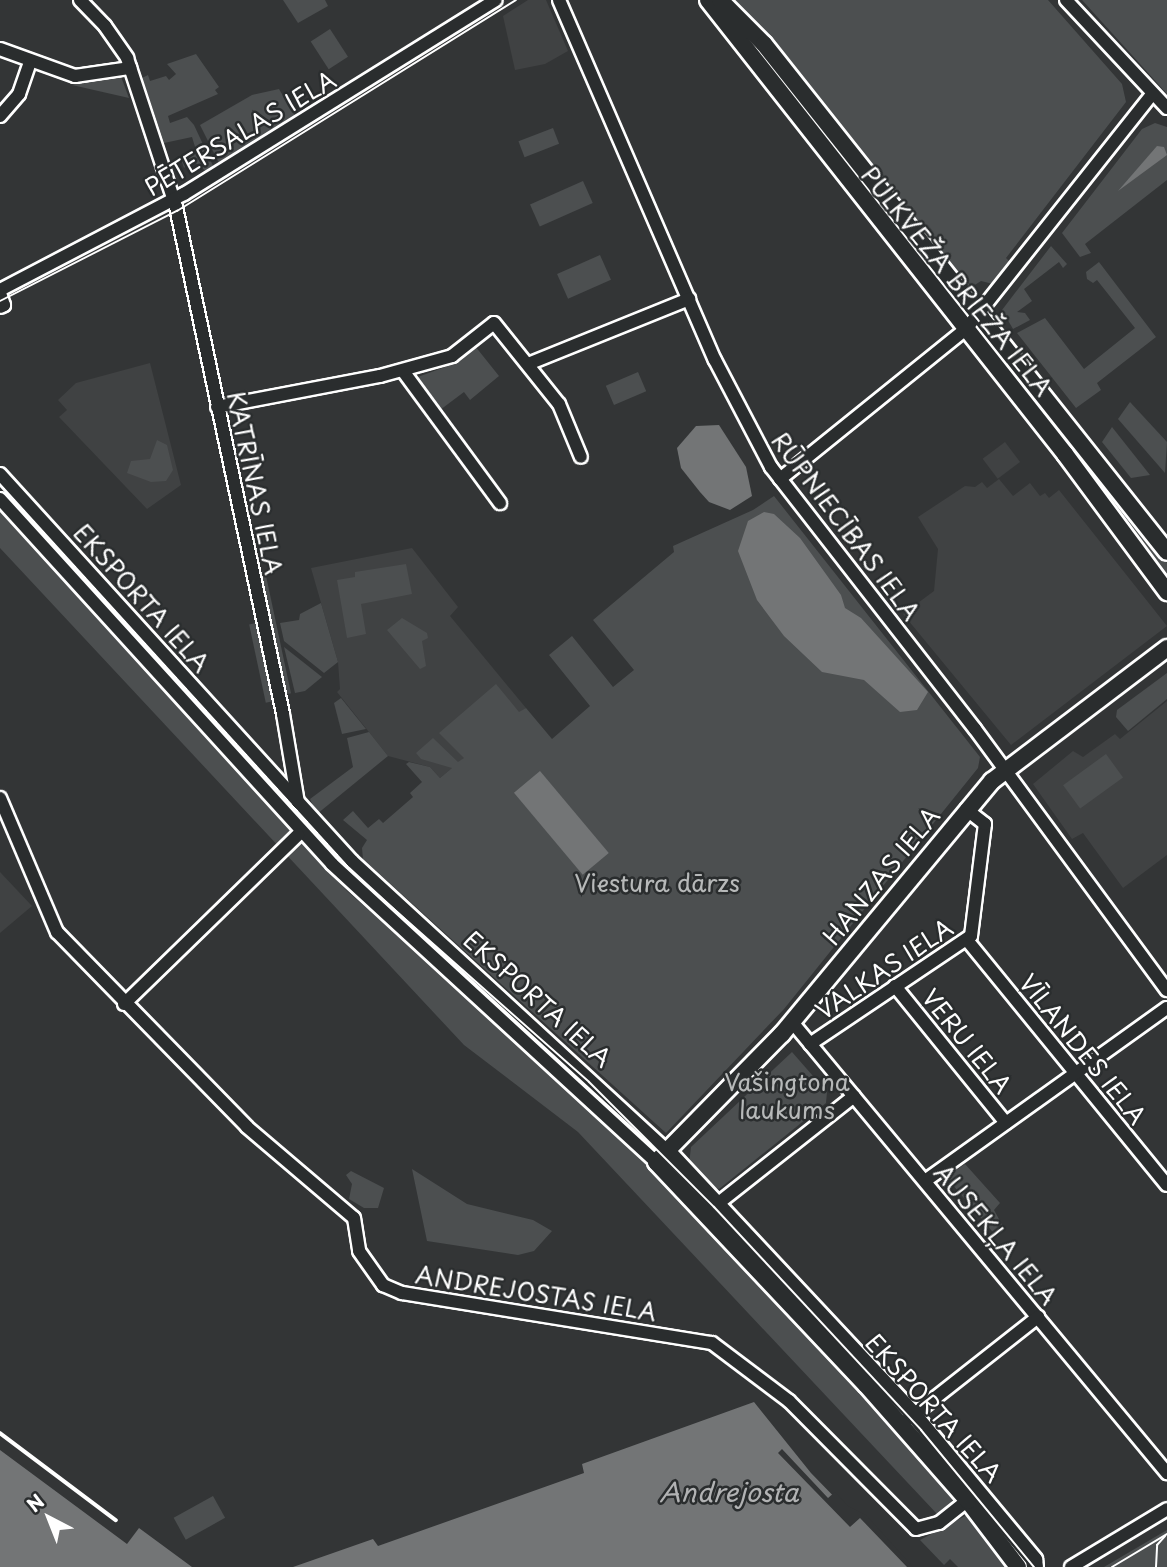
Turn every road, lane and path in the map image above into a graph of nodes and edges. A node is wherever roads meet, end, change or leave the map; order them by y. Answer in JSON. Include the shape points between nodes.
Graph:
{"nodes":[{"id":1,"x":80,"y":0,"type":"edge"},
{"id":2,"x":496,"y":0,"type":"edge"},
{"id":3,"x":559,"y":0,"type":"edge"},
{"id":4,"x":708,"y":0,"type":"edge"},
{"id":5,"x":720,"y":0,"type":"edge"},
{"id":6,"x":1066,"y":0,"type":"edge"},
{"id":7,"x":764,"y":44,"type":"junction"},
{"id":8,"x":0,"y":49,"type":"edge"},
{"id":9,"x":748,"y":54,"type":"junction"},
{"id":10,"x":30,"y":62,"type":"junction"},
{"id":11,"x":130,"y":68,"type":"junction"},
{"id":12,"x":1152,"y":94,"type":"junction"},
{"id":13,"x":1167,"y":108,"type":"edge"},
{"id":14,"x":0,"y":116,"type":"edge"},
{"id":15,"x":174,"y":200,"type":"junction"},
{"id":16,"x":0,"y":292,"type":"edge"},
{"id":17,"x":689,"y":299,"type":"junction"},
{"id":18,"x":0,"y":307,"type":"edge"},
{"id":19,"x":979,"y":313,"type":"junction"},
{"id":20,"x":966,"y":329,"type":"junction"},
{"id":21,"x":528,"y":364,"type":"junction"},
{"id":22,"x":403,"y":370,"type":"junction"},
{"id":23,"x":216,"y":407,"type":"junction"},
{"id":24,"x":581,"y":457,"type":"dead end"},
{"id":25,"x":0,"y":474,"type":"edge"},
{"id":26,"x":780,"y":479,"type":"junction"},
{"id":27,"x":0,"y":499,"type":"edge"},
{"id":28,"x":500,"y":503,"type":"dead end"},
{"id":29,"x":1167,"y":552,"type":"edge"},
{"id":30,"x":1167,"y":592,"type":"edge"},
{"id":31,"x":1167,"y":648,"type":"edge"},
{"id":32,"x":1004,"y":769,"type":"junction"},
{"id":33,"x":293,"y":774,"type":"junction"},
{"id":34,"x":281,"y":785,"type":"junction"},
{"id":35,"x":270,"y":795,"type":"junction"},
{"id":36,"x":0,"y":798,"type":"edge"},
{"id":37,"x":298,"y":804,"type":"junction"},
{"id":38,"x":966,"y":809,"type":"junction"},
{"id":39,"x":291,"y":820,"type":"junction"},
{"id":40,"x":298,"y":835,"type":"dead end"},
{"id":41,"x":967,"y":940,"type":"junction"},
{"id":42,"x":895,"y":986,"type":"junction"},
{"id":43,"x":1167,"y":990,"type":"edge"},
{"id":44,"x":124,"y":1004,"type":"junction"},
{"id":45,"x":1167,"y":1008,"type":"edge"},
{"id":46,"x":792,"y":1022,"type":"junction"},
{"id":47,"x":810,"y":1044,"type":"junction"},
{"id":48,"x":1076,"y":1074,"type":"junction"},
{"id":49,"x":854,"y":1096,"type":"junction"},
{"id":50,"x":1006,"y":1123,"type":"junction"},
{"id":51,"x":661,"y":1156,"type":"junction"},
{"id":52,"x":925,"y":1181,"type":"junction"},
{"id":53,"x":1167,"y":1185,"type":"edge"},
{"id":54,"x":711,"y":1209,"type":"junction"},
{"id":55,"x":1038,"y":1317,"type":"junction"},
{"id":56,"x":907,"y":1420,"type":"junction"},
{"id":57,"x":1167,"y":1473,"type":"edge"},
{"id":58,"x":973,"y":1496,"type":"junction"},
{"id":59,"x":1167,"y":1509,"type":"edge"},
{"id":60,"x":1038,"y":1565,"type":"edge"},
{"id":61,"x":1018,"y":1567,"type":"edge"},
{"id":62,"x":1071,"y":1567,"type":"edge"}],
"edges":[{"from":1,"to":11,"type":"street","name":"KATRĪNAS IELA","via":[[106,26]]},
{"from":2,"to":15,"type":"street","name":"PĒTERSALAS IELA"},
{"from":3,"to":17,"type":"street","name":"RŪPNIECĪBAS IELA"},
{"from":4,"to":9,"type":"main road","name":"PULKVEŽA BRIEŽA IELA"},
{"from":5,"to":7,"type":"main road","name":"PULKVEŽA BRIEŽA IELA"},
{"from":6,"to":12,"type":"street"},
{"from":7,"to":9,"type":"main road","via":[[750,43]]},
{"from":7,"to":19,"type":"main road","name":"PULKVEŽA BRIEŽA IELA"},
{"from":8,"to":10,"type":"street"},
{"from":9,"to":20,"type":"main road","name":"PULKVEŽA BRIEŽA IELA"},
{"from":10,"to":11,"type":"street","via":[[75,76]]},
{"from":10,"to":14,"type":"street","via":[[19,94]]},
{"from":11,"to":15,"type":"street","name":"KATRĪNAS IELA"},
{"from":12,"to":13,"type":"street"},
{"from":12,"to":19,"type":"street"},
{"from":15,"to":16,"type":"street","name":"PĒTERSALAS IELA"},
{"from":15,"to":23,"type":"street","name":"KATRĪNAS IELA"},
{"from":16,"to":18,"type":"street","name":"PĒTERSALAS IELA"},
{"from":17,"to":21,"type":"street"},
{"from":17,"to":26,"type":"street","name":"RŪPNIECĪBAS IELA","via":[[743,418]]},
{"from":19,"to":20,"type":"street"},
{"from":19,"to":29,"type":"main road","name":"PULKVEŽA BRIEŽA IELA"},
{"from":20,"to":26,"type":"street"},
{"from":20,"to":30,"type":"main road","name":"PULKVEŽA BRIEŽA IELA"},
{"from":21,"to":22,"type":"street","via":[[494,323],[452,356]]},
{"from":21,"to":24,"type":"street","via":[[559,404]]},
{"from":22,"to":23,"type":"street"},
{"from":22,"to":28,"type":"street"},
{"from":23,"to":33,"type":"street","name":"KATRĪNAS IELA"},
{"from":25,"to":34,"type":"street","name":"EKSPORTA IELA"},
{"from":26,"to":32,"type":"street","name":"RŪPNIECĪBAS IELA"},
{"from":27,"to":35,"type":"street","name":"EKSPORTA IELA"},
{"from":31,"to":32,"type":"main road","name":"HANZAS IELA"},
{"from":32,"to":38,"type":"main road","name":"HANZAS IELA"},
{"from":32,"to":43,"type":"street","name":"RŪPNIECĪBAS IELA"},
{"from":33,"to":34,"type":"street"},
{"from":33,"to":37,"type":"street","name":"KATRĪNAS IELA"},
{"from":34,"to":35,"type":"street"},
{"from":34,"to":37,"type":"street","name":"EKSPORTA IELA"},
{"from":35,"to":39,"type":"street","name":"EKSPORTA IELA"},
{"from":36,"to":44,"type":"street","name":"ANDREJOSTAS IELA","via":[[57,932]]},
{"from":37,"to":39,"type":"street","via":[[298,813]]},
{"from":37,"to":51,"type":"street","name":"EKSPORTA IELA","via":[[361,870]]},
{"from":38,"to":41,"type":"street","name":"VALKAS IELA","via":[[985,824],[974,929]]},
{"from":38,"to":46,"type":"main road","name":"HANZAS IELA"},
{"from":39,"to":51,"type":"street","name":"EKSPORTA IELA","via":[[360,891]]},
{"from":40,"to":44,"type":"street"},
{"from":41,"to":42,"type":"street","name":"VALKAS IELA"},
{"from":41,"to":48,"type":"street","name":"VĪLANDES IELA"},
{"from":42,"to":47,"type":"street","name":"VALKAS IELA"},
{"from":42,"to":50,"type":"street","name":"VERU IELA"},
{"from":44,"to":58,"type":"street","name":"ANDREJOSTAS IELA","via":[[281,1159],[354,1218],[359,1251],[371,1272],[391,1290],[712,1343],[789,1401],[916,1529],[932,1527]]},
{"from":45,"to":48,"type":"street"},
{"from":46,"to":47,"type":"street","name":"AUSEKĻA IELA"},
{"from":46,"to":51,"type":"main road","name":"HANZAS IELA"},
{"from":47,"to":49,"type":"street","name":"AUSEKĻA IELA"},
{"from":48,"to":50,"type":"street"},
{"from":48,"to":53,"type":"street","name":"VĪLANDES IELA"},
{"from":49,"to":52,"type":"street","name":"AUSEKĻA IELA"},
{"from":49,"to":54,"type":"street"},
{"from":50,"to":52,"type":"street"},
{"from":51,"to":54,"type":"main road","name":"EKSPORTA IELA"},
{"from":52,"to":55,"type":"street","name":"AUSEKĻA IELA"},
{"from":54,"to":56,"type":"main road","name":"EKSPORTA IELA"},
{"from":55,"to":56,"type":"street"},
{"from":55,"to":57,"type":"street","name":"AUSEKĻA IELA"},
{"from":56,"to":58,"type":"main road","name":"EKSPORTA IELA"},
{"from":58,"to":60,"type":"main road","name":"EKSPORTA IELA"},
{"from":58,"to":61,"type":"main road","name":"EKSPORTA IELA"},
{"from":59,"to":62,"type":"street"}]}
